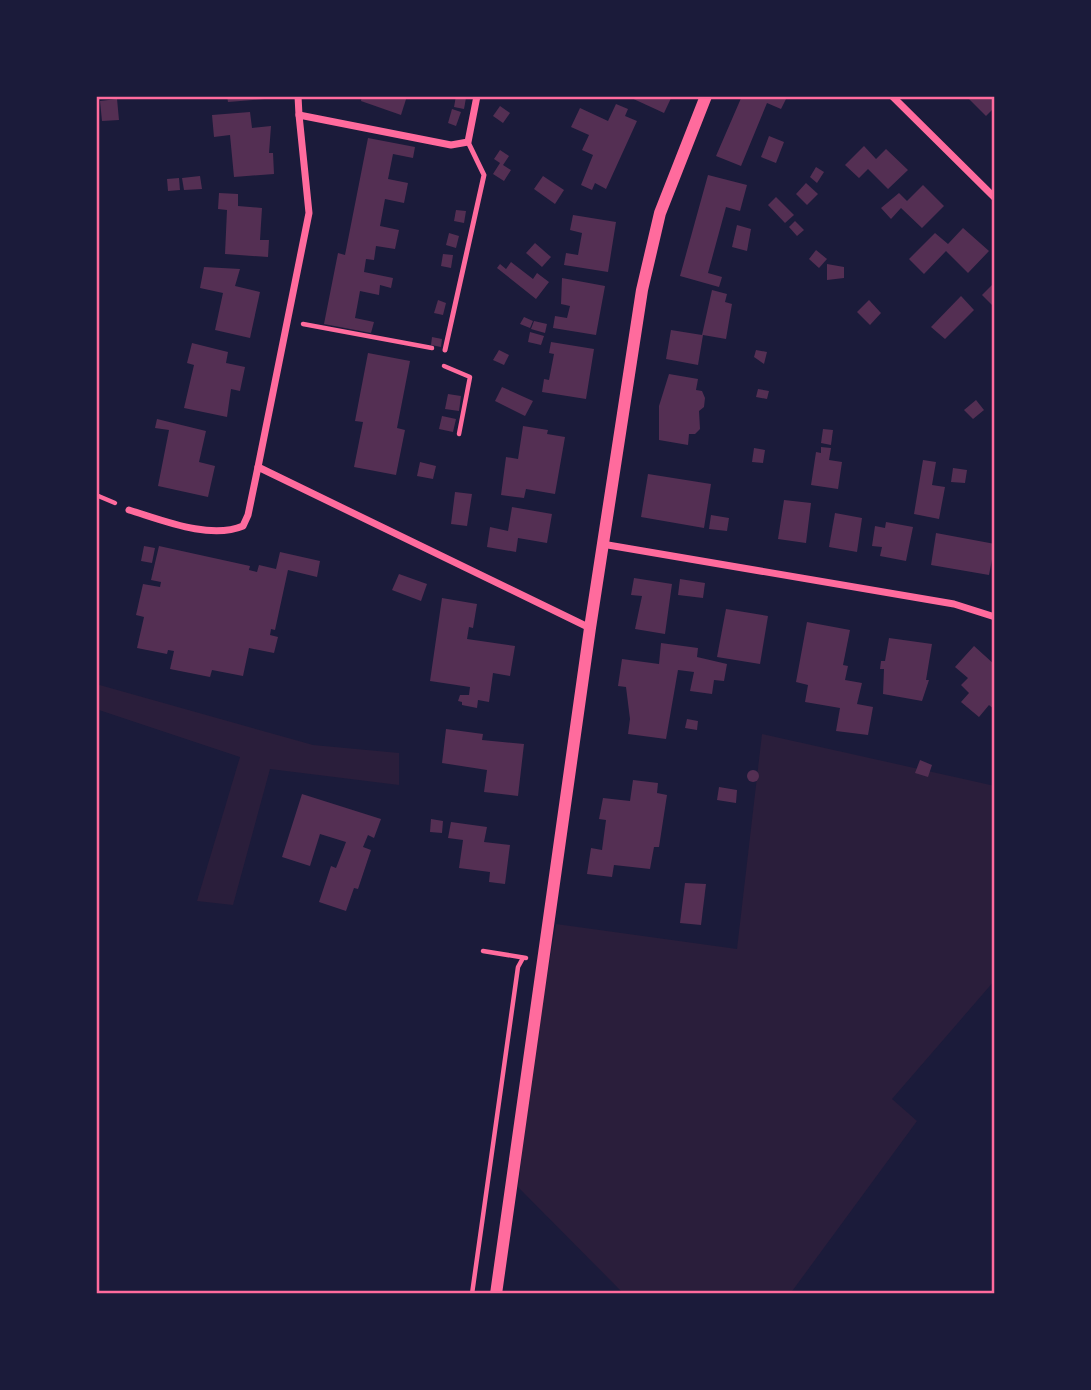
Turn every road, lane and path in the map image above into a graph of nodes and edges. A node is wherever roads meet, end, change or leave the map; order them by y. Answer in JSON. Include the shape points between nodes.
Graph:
{"nodes":[{"id":1,"x":298,"y":96,"type":"edge"},
{"id":2,"x":477,"y":96,"type":"edge"},
{"id":3,"x":706,"y":96,"type":"edge"},
{"id":4,"x":892,"y":96,"type":"edge"},
{"id":5,"x":299,"y":115,"type":"junction"},
{"id":6,"x":468,"y":142,"type":"junction"},
{"id":7,"x":995,"y":198,"type":"edge"},
{"id":8,"x":288,"y":321,"type":"junction"},
{"id":9,"x":445,"y":351,"type":"junction"},
{"id":10,"x":459,"y":434,"type":"dead end"},
{"id":11,"x":258,"y":467,"type":"junction"},
{"id":12,"x":130,"y":510,"type":"dead end"},
{"id":13,"x":602,"y":544,"type":"junction"},
{"id":14,"x":995,"y":617,"type":"edge"},
{"id":15,"x":590,"y":628,"type":"junction"},
{"id":16,"x":483,"y":951,"type":"dead end"},
{"id":17,"x":544,"y":961,"type":"junction"},
{"id":18,"x":518,"y":967,"type":"dead end"},
{"id":19,"x":472,"y":1294,"type":"edge"},
{"id":20,"x":496,"y":1294,"type":"edge"}],
"edges":[{"from":1,"to":5,"type":"street"},
{"from":2,"to":6,"type":"street"},
{"from":3,"to":13,"type":"street","via":[[660,213],[642,290]]},
{"from":4,"to":7,"type":"street"},
{"from":5,"to":6,"type":"street","via":[[451,145]]},
{"from":5,"to":8,"type":"street","via":[[309,213]]},
{"from":6,"to":9,"type":"lane","via":[[484,175]]},
{"from":8,"to":9,"type":"path"},
{"from":8,"to":11,"type":"street"},
{"from":9,"to":10,"type":"path","via":[[443,365],[470,377]]},
{"from":11,"to":12,"type":"street","via":[[248,515],[243,526],[229,532]]},
{"from":11,"to":15,"type":"street"},
{"from":13,"to":14,"type":"street","via":[[954,604]]},
{"from":13,"to":15,"type":"street"},
{"from":15,"to":17,"type":"street"},
{"from":16,"to":17,"type":"path"},
{"from":17,"to":20,"type":"street"},
{"from":18,"to":19,"type":"path"}]}
